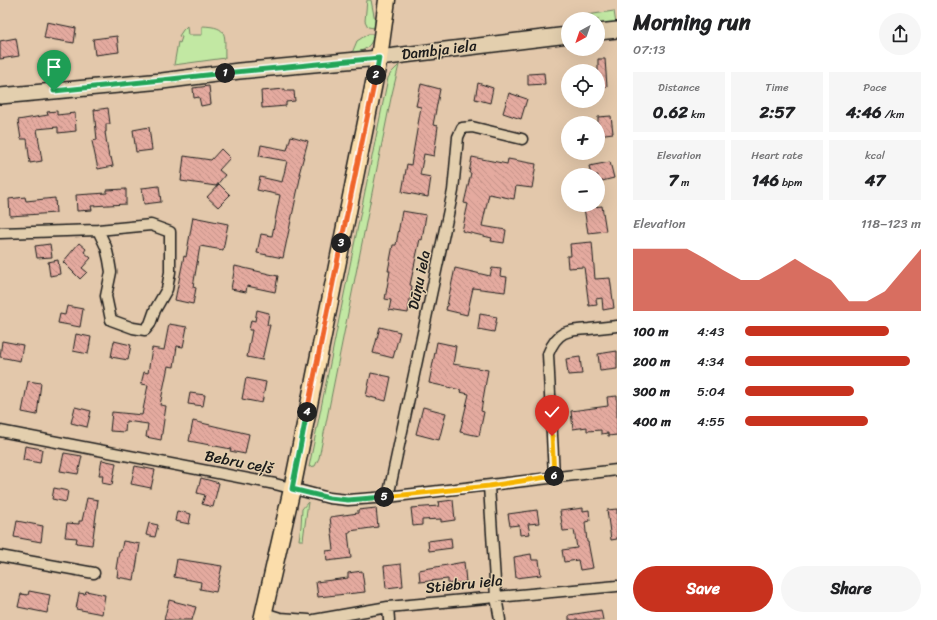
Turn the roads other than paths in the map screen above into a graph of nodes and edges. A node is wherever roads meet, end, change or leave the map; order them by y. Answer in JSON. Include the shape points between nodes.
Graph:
{"nodes":[{"id":1,"x":387,"y":0,"type":"edge"},
{"id":2,"x":617,"y":30,"type":"edge"},
{"id":3,"x":605,"y":31,"type":"edge"},
{"id":4,"x":561,"y":36,"type":"edge"},
{"id":5,"x":379,"y":58,"type":"junction"},
{"id":6,"x":0,"y":96,"type":"edge"},
{"id":7,"x":522,"y":140,"type":"dead end"},
{"id":8,"x":98,"y":230,"type":"junction"},
{"id":9,"x":0,"y":232,"type":"edge"},
{"id":10,"x":617,"y":326,"type":"edge"},
{"id":11,"x":0,"y":431,"type":"edge"},
{"id":12,"x":617,"y":470,"type":"edge"},
{"id":13,"x":554,"y":476,"type":"junction"},
{"id":14,"x":489,"y":486,"type":"junction"},
{"id":15,"x":292,"y":489,"type":"junction"},
{"id":16,"x":388,"y":497,"type":"junction"},
{"id":17,"x":0,"y":556,"type":"edge"},
{"id":18,"x":94,"y":573,"type":"dead end"},
{"id":19,"x":617,"y":586,"type":"edge"},
{"id":20,"x":496,"y":597,"type":"junction"},
{"id":21,"x":388,"y":607,"type":"junction"},
{"id":22,"x":263,"y":616,"type":"edge"},
{"id":23,"x":309,"y":620,"type":"edge"},
{"id":24,"x":314,"y":620,"type":"edge"},
{"id":25,"x":389,"y":620,"type":"edge"},
{"id":26,"x":500,"y":620,"type":"edge"}],
"edges":[{"from":1,"to":5,"type":"main road"},
{"from":2,"to":3,"type":"street"},
{"from":4,"to":5,"type":"street","name":"Dambja iela"},
{"from":5,"to":6,"type":"street","name":"Dambja iela"},
{"from":5,"to":15,"type":"main road"},
{"from":7,"to":16,"type":"street","name":"Dūņu iela","via":[[472,128],[462,128],[458,137],[453,191]]},
{"from":8,"to":8,"type":"street","via":[[151,225],[170,232],[170,272],[167,289],[146,330],[111,320],[106,296],[109,260]]},
{"from":8,"to":9,"type":"street"},
{"from":10,"to":13,"type":"street","via":[[569,330],[552,345],[548,354]]},
{"from":11,"to":15,"type":"street","name":"Bebru ceļš"},
{"from":12,"to":13,"type":"street","name":"Bebru ceļš"},
{"from":13,"to":14,"type":"street","name":"Bebru ceļš"},
{"from":14,"to":16,"type":"street","name":"Bebru ceļš"},
{"from":14,"to":20,"type":"street"},
{"from":15,"to":16,"type":"street","name":"Bebru ceļš","via":[[348,500]]},
{"from":15,"to":22,"type":"main road"},
{"from":17,"to":18,"type":"street"},
{"from":19,"to":20,"type":"street","name":"Stiebru iela"},
{"from":20,"to":21,"type":"street","name":"Stiebru iela"},
{"from":20,"to":26,"type":"street"},
{"from":21,"to":24,"type":"street","name":"Stiebru iela"},
{"from":21,"to":25,"type":"street"},
{"from":22,"to":23,"type":"street"}]}
